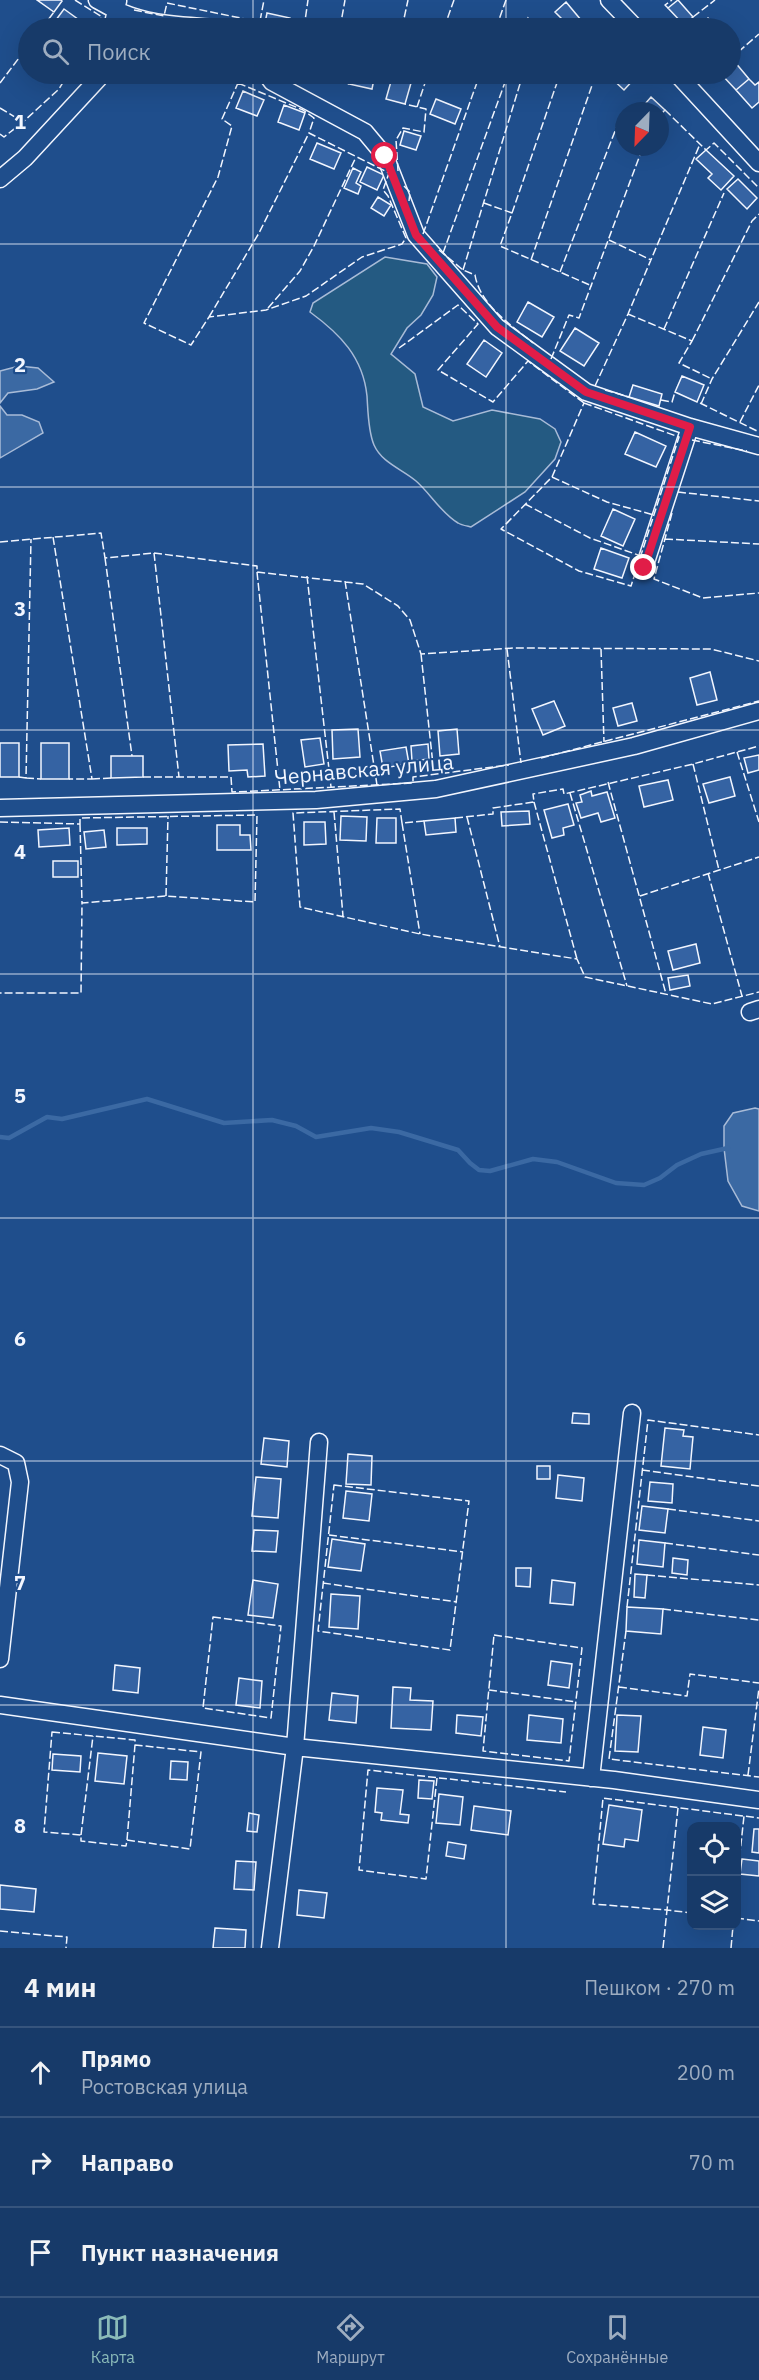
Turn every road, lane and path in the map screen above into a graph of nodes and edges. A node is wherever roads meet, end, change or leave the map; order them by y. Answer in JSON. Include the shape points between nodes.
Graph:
{"nodes":[{"id":1,"x":97,"y":0,"type":"edge"},
{"id":2,"x":609,"y":0,"type":"edge"},
{"id":3,"x":118,"y":6,"type":"edge"},
{"id":4,"x":140,"y":18,"type":"edge"},
{"id":5,"x":626,"y":18,"type":"edge"},
{"id":6,"x":93,"y":84,"type":"edge"},
{"id":7,"x":276,"y":84,"type":"edge"},
{"id":8,"x":686,"y":84,"type":"edge"},
{"id":9,"x":759,"y":162,"type":"edge"},
{"id":10,"x":0,"y":179,"type":"edge"},
{"id":11,"x":690,"y":427,"type":"junction"},
{"id":12,"x":759,"y":446,"type":"edge"},
{"id":13,"x":644,"y":568,"type":"dead end"},
{"id":14,"x":759,"y":711,"type":"edge"},
{"id":15,"x":0,"y":808,"type":"edge"},
{"id":16,"x":632,"y":1413,"type":"dead end"},
{"id":17,"x":319,"y":1442,"type":"dead end"},
{"id":18,"x":0,"y":1455,"type":"edge"},
{"id":19,"x":0,"y":1659,"type":"edge"},
{"id":20,"x":0,"y":1705,"type":"edge"},
{"id":21,"x":295,"y":1747,"type":"junction"},
{"id":22,"x":591,"y":1778,"type":"junction"},
{"id":23,"x":759,"y":1800,"type":"edge"},
{"id":24,"x":270,"y":1948,"type":"edge"}],
"edges":[{"from":1,"to":3,"type":"street"},
{"from":2,"to":5,"type":"street"},
{"from":3,"to":4,"type":"street"},
{"from":6,"to":10,"type":"street","via":[[25,158]]},
{"from":7,"to":11,"type":"street","via":[[365,132],[385,156],[416,235],[497,327],[586,392]]},
{"from":8,"to":9,"type":"street"},
{"from":11,"to":12,"type":"street"},
{"from":11,"to":13,"type":"street"},
{"from":14,"to":15,"type":"street","name":"Чернавская улица","via":[[634,746],[436,789],[316,800]]},
{"from":16,"to":22,"type":"street"},
{"from":17,"to":21,"type":"street"},
{"from":18,"to":19,"type":"street","via":[[16,1463],[21,1482]]},
{"from":20,"to":21,"type":"street"},
{"from":21,"to":22,"type":"street"},
{"from":21,"to":24,"type":"street"},
{"from":22,"to":23,"type":"street"}]}
